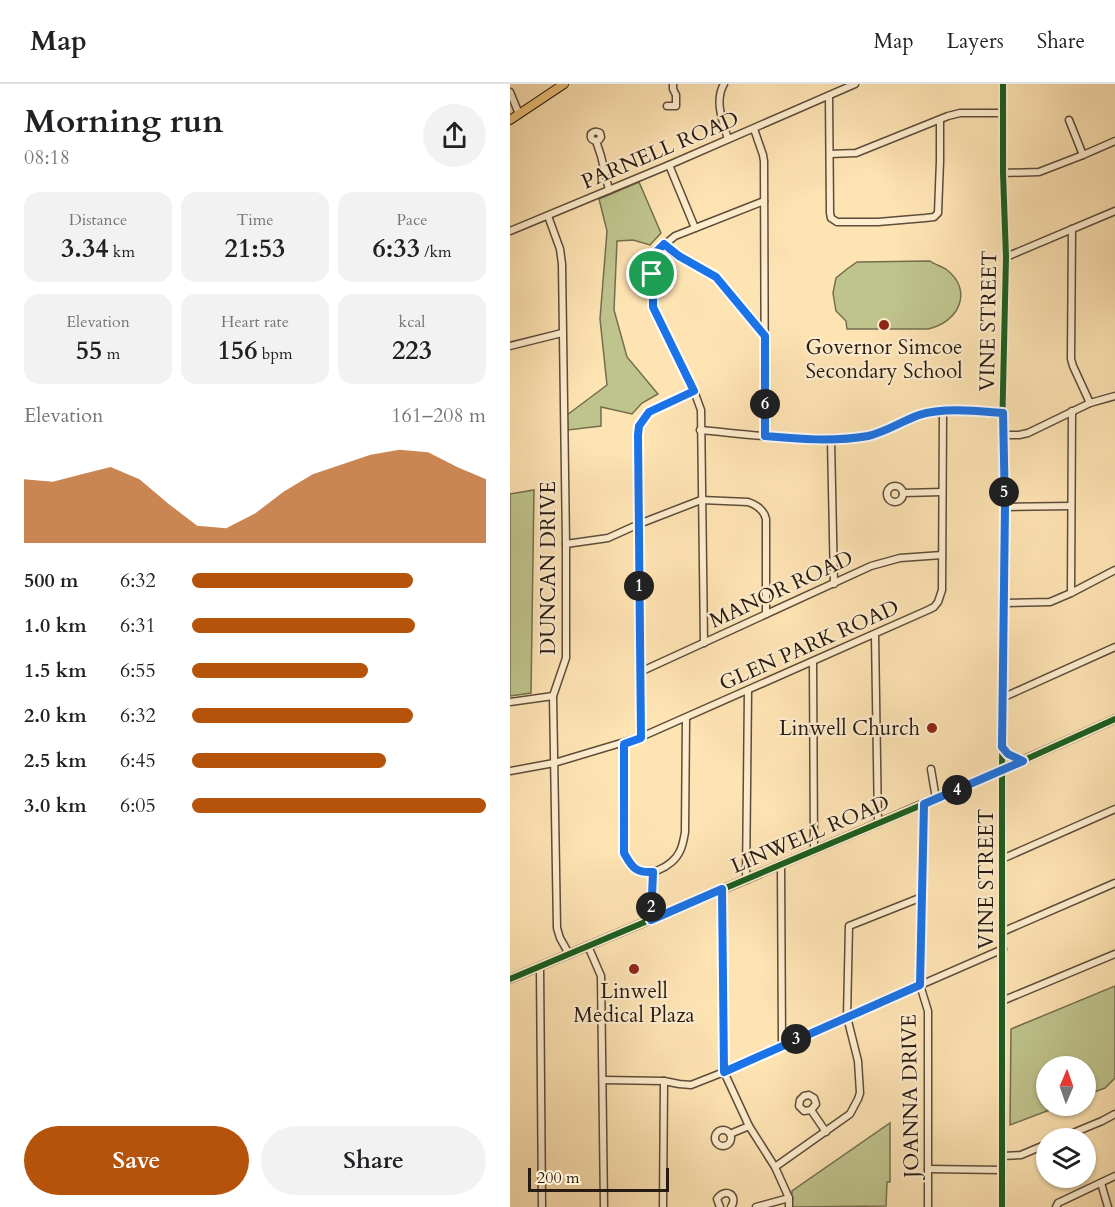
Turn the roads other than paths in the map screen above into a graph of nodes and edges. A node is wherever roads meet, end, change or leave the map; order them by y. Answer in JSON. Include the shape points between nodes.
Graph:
{"nodes":[{"id":1,"x":564,"y":84,"type":"edge"},
{"id":2,"x":673,"y":84,"type":"edge"},
{"id":3,"x":724,"y":84,"type":"edge"},
{"id":4,"x":855,"y":84,"type":"edge"},
{"id":5,"x":1003,"y":84,"type":"edge"},
{"id":6,"x":510,"y":92,"type":"edge"},
{"id":7,"x":829,"y":96,"type":"junction"},
{"id":8,"x":667,"y":106,"type":"dead end"},
{"id":9,"x":676,"y":106,"type":"junction"},
{"id":10,"x":684,"y":106,"type":"dead end"},
{"id":11,"x":1003,"y":113,"type":"junction"},
{"id":12,"x":519,"y":114,"type":"junction"},
{"id":13,"x":510,"y":120,"type":"edge"},
{"id":14,"x":940,"y":120,"type":"junction"},
{"id":15,"x":1069,"y":120,"type":"dead end"},
{"id":16,"x":754,"y":129,"type":"junction"},
{"id":17,"x":728,"y":139,"type":"junction"},
{"id":18,"x":596,"y":141,"type":"dead end"},
{"id":19,"x":1115,"y":141,"type":"edge"},
{"id":20,"x":830,"y":154,"type":"junction"},
{"id":21,"x":1083,"y":155,"type":"junction"},
{"id":22,"x":669,"y":165,"type":"junction"},
{"id":23,"x":1003,"y":173,"type":"junction"},
{"id":24,"x":609,"y":190,"type":"junction"},
{"id":25,"x":764,"y":201,"type":"junction"},
{"id":26,"x":1115,"y":211,"type":"edge"},
{"id":27,"x":548,"y":216,"type":"junction"},
{"id":28,"x":695,"y":228,"type":"junction"},
{"id":29,"x":1072,"y":229,"type":"junction"},
{"id":30,"x":510,"y":231,"type":"edge"},
{"id":31,"x":664,"y":244,"type":"junction"},
{"id":32,"x":1006,"y":257,"type":"junction"},
{"id":33,"x":562,"y":333,"type":"junction"},
{"id":34,"x":765,"y":336,"type":"junction"},
{"id":35,"x":510,"y":346,"type":"edge"},
{"id":36,"x":694,"y":391,"type":"junction"},
{"id":37,"x":1115,"y":396,"type":"edge"},
{"id":38,"x":1090,"y":403,"type":"junction"},
{"id":39,"x":1072,"y":411,"type":"junction"},
{"id":40,"x":944,"y":412,"type":"junction"},
{"id":41,"x":1003,"y":413,"type":"junction"},
{"id":42,"x":700,"y":430,"type":"junction"},
{"id":43,"x":1002,"y":435,"type":"junction"},
{"id":44,"x":765,"y":436,"type":"junction"},
{"id":45,"x":831,"y":439,"type":"junction"},
{"id":46,"x":942,"y":492,"type":"junction"},
{"id":47,"x":903,"y":493,"type":"dead end"},
{"id":48,"x":701,"y":500,"type":"junction"},
{"id":49,"x":1071,"y":506,"type":"junction"},
{"id":50,"x":1005,"y":507,"type":"junction"},
{"id":51,"x":639,"y":524,"type":"junction"},
{"id":52,"x":566,"y":544,"type":"junction"},
{"id":53,"x":942,"y":555,"type":"junction"},
{"id":54,"x":1115,"y":570,"type":"edge"},
{"id":55,"x":834,"y":584,"type":"junction"},
{"id":56,"x":1071,"y":593,"type":"junction"},
{"id":57,"x":1004,"y":603,"type":"junction"},
{"id":58,"x":766,"y":614,"type":"junction"},
{"id":59,"x":875,"y":635,"type":"junction"},
{"id":60,"x":704,"y":643,"type":"junction"},
{"id":61,"x":1115,"y":647,"type":"edge"},
{"id":62,"x":813,"y":662,"type":"junction"},
{"id":63,"x":640,"y":672,"type":"junction"},
{"id":64,"x":748,"y":691,"type":"junction"},
{"id":65,"x":553,"y":696,"type":"junction"},
{"id":66,"x":1002,"y":698,"type":"junction"},
{"id":67,"x":510,"y":702,"type":"edge"},
{"id":68,"x":686,"y":718,"type":"junction"},
{"id":69,"x":1115,"y":719,"type":"edge"},
{"id":70,"x":641,"y":738,"type":"junction"},
{"id":71,"x":624,"y":744,"type":"junction"},
{"id":72,"x":1002,"y":747,"type":"junction"},
{"id":73,"x":1023,"y":761,"type":"junction"},
{"id":74,"x":554,"y":763,"type":"junction"},
{"id":75,"x":931,"y":769,"type":"dead end"},
{"id":76,"x":1002,"y":770,"type":"junction"},
{"id":77,"x":510,"y":771,"type":"edge"},
{"id":78,"x":936,"y":799,"type":"junction"},
{"id":79,"x":924,"y":804,"type":"junction"},
{"id":80,"x":1115,"y":809,"type":"edge"},
{"id":81,"x":878,"y":824,"type":"junction"},
{"id":82,"x":814,"y":851,"type":"junction"},
{"id":83,"x":1002,"y":859,"type":"junction"},
{"id":84,"x":781,"y":865,"type":"junction"},
{"id":85,"x":653,"y":872,"type":"junction"},
{"id":86,"x":746,"y":879,"type":"junction"},
{"id":87,"x":1115,"y":884,"type":"edge"},
{"id":88,"x":722,"y":889,"type":"junction"},
{"id":89,"x":922,"y":897,"type":"junction"},
{"id":90,"x":651,"y":920,"type":"junction"},
{"id":91,"x":1002,"y":932,"type":"junction"},
{"id":92,"x":588,"y":946,"type":"junction"},
{"id":93,"x":1003,"y":949,"type":"junction"},
{"id":94,"x":569,"y":954,"type":"junction"},
{"id":95,"x":1115,"y":954,"type":"edge"},
{"id":96,"x":540,"y":967,"type":"junction"},
{"id":97,"x":510,"y":979,"type":"edge"},
{"id":98,"x":920,"y":985,"type":"junction"},
{"id":99,"x":1002,"y":1001,"type":"junction"},
{"id":100,"x":847,"y":1017,"type":"junction"},
{"id":101,"x":782,"y":1046,"type":"junction"},
{"id":102,"x":724,"y":1072,"type":"junction"},
{"id":103,"x":603,"y":1080,"type":"junction"},
{"id":104,"x":664,"y":1081,"type":"junction"},
{"id":105,"x":811,"y":1110,"type":"dead end"},
{"id":106,"x":1115,"y":1114,"type":"edge"},
{"id":107,"x":749,"y":1126,"type":"junction"},
{"id":108,"x":1085,"y":1128,"type":"edge"},
{"id":109,"x":826,"y":1132,"type":"junction"},
{"id":110,"x":730,"y":1134,"type":"dead end"},
{"id":111,"x":1036,"y":1149,"type":"edge"},
{"id":112,"x":1002,"y":1156,"type":"junction"},
{"id":113,"x":775,"y":1167,"type":"junction"},
{"id":114,"x":928,"y":1169,"type":"junction"},
{"id":115,"x":1002,"y":1170,"type":"junction"},
{"id":116,"x":1115,"y":1176,"type":"edge"},
{"id":117,"x":1101,"y":1183,"type":"junction"},
{"id":118,"x":789,"y":1198,"type":"junction"},
{"id":119,"x":543,"y":1207,"type":"edge"},
{"id":120,"x":604,"y":1207,"type":"edge"},
{"id":121,"x":663,"y":1207,"type":"edge"},
{"id":122,"x":720,"y":1207,"type":"edge"},
{"id":123,"x":731,"y":1207,"type":"edge"},
{"id":124,"x":756,"y":1207,"type":"edge"},
{"id":125,"x":789,"y":1207,"type":"edge"},
{"id":126,"x":928,"y":1207,"type":"edge"},
{"id":127,"x":1002,"y":1207,"type":"edge"},
{"id":128,"x":1056,"y":1207,"type":"edge"},
{"id":129,"x":1108,"y":1207,"type":"edge"}],
"edges":[{"from":1,"to":12,"type":"main road"},
{"from":2,"to":9,"type":"street"},
{"from":3,"to":17,"type":"street","via":[[719,97],[720,112]]},
{"from":4,"to":7,"type":"street","name":"PARNELL ROAD"},
{"from":5,"to":11,"type":"street","name":"VINE STREET"},
{"from":6,"to":12,"type":"street"},
{"from":7,"to":16,"type":"street","name":"PARNELL ROAD"},
{"from":7,"to":20,"type":"street"},
{"from":8,"to":9,"type":"street"},
{"from":9,"to":10,"type":"street"},
{"from":11,"to":14,"type":"street","via":[[960,113]]},
{"from":11,"to":23,"type":"street","name":"VINE STREET"},
{"from":12,"to":13,"type":"main road"},
{"from":14,"to":20,"type":"street","via":[[856,153]]},
{"from":14,"to":20,"type":"street","via":[[940,206],[934,217],[878,222],[833,220]]},
{"from":15,"to":21,"type":"street"},
{"from":16,"to":17,"type":"street","name":"PARNELL ROAD"},
{"from":16,"to":25,"type":"street","via":[[764,155]]},
{"from":17,"to":22,"type":"street","name":"PARNELL ROAD"},
{"from":18,"to":24,"type":"street"},
{"from":19,"to":21,"type":"street"},
{"from":21,"to":23,"type":"street","via":[[1039,172]]},
{"from":22,"to":24,"type":"street","name":"PARNELL ROAD"},
{"from":22,"to":28,"type":"street"},
{"from":23,"to":32,"type":"street","name":"VINE STREET"},
{"from":24,"to":27,"type":"street","name":"PARNELL ROAD"},
{"from":25,"to":28,"type":"street"},
{"from":25,"to":34,"type":"street"},
{"from":26,"to":29,"type":"street"},
{"from":27,"to":30,"type":"street","name":"PARNELL ROAD"},
{"from":27,"to":33,"type":"street","name":"DUNCAN DRIVE","via":[[560,249]]},
{"from":28,"to":31,"type":"street"},
{"from":29,"to":32,"type":"street"},
{"from":29,"to":38,"type":"street","via":[[1071,358]]},
{"from":31,"to":34,"type":"street","via":[[716,277]]},
{"from":31,"to":36,"type":"street","via":[[653,261],[653,307]]},
{"from":32,"to":41,"type":"street","name":"VINE STREET"},
{"from":33,"to":35,"type":"street"},
{"from":33,"to":52,"type":"street","name":"DUNCAN DRIVE"},
{"from":34,"to":44,"type":"street"},
{"from":36,"to":42,"type":"street","via":[[699,402]]},
{"from":36,"to":51,"type":"street","via":[[649,412],[639,426]]},
{"from":37,"to":38,"type":"street"},
{"from":38,"to":39,"type":"street"},
{"from":39,"to":43,"type":"street","via":[[1028,432]]},
{"from":39,"to":49,"type":"street"},
{"from":40,"to":41,"type":"street"},
{"from":40,"to":45,"type":"street","via":[[919,416],[868,436]]},
{"from":40,"to":46,"type":"street","name":"GLEN PARK ROAD"},
{"from":41,"to":43,"type":"street","name":"VINE STREET"},
{"from":42,"to":44,"type":"street"},
{"from":42,"to":48,"type":"street"},
{"from":43,"to":50,"type":"street","name":"VINE STREET"},
{"from":44,"to":45,"type":"street"},
{"from":45,"to":55,"type":"street"},
{"from":46,"to":47,"type":"street"},
{"from":46,"to":53,"type":"street","name":"GLEN PARK ROAD"},
{"from":48,"to":51,"type":"street"},
{"from":48,"to":58,"type":"street","via":[[748,502],[765,513]]},
{"from":48,"to":60,"type":"street"},
{"from":49,"to":50,"type":"street"},
{"from":49,"to":56,"type":"street"},
{"from":50,"to":57,"type":"street","name":"VINE STREET"},
{"from":51,"to":52,"type":"street","via":[[608,538]]},
{"from":51,"to":63,"type":"street"},
{"from":52,"to":65,"type":"street","name":"DUNCAN DRIVE","via":[[566,658]]},
{"from":53,"to":55,"type":"street","name":"MANOR ROAD","via":[[883,562]]},
{"from":53,"to":59,"type":"street","name":"GLEN PARK ROAD","via":[[942,590],[934,607]]},
{"from":54,"to":56,"type":"street"},
{"from":55,"to":58,"type":"street","name":"MANOR ROAD"},
{"from":56,"to":57,"type":"street","via":[[1050,602]]},
{"from":57,"to":66,"type":"street","name":"VINE STREET"},
{"from":58,"to":60,"type":"street","name":"MANOR ROAD"},
{"from":59,"to":62,"type":"street","name":"GLEN PARK ROAD"},
{"from":59,"to":81,"type":"street"},
{"from":60,"to":63,"type":"street","name":"MANOR ROAD"},
{"from":61,"to":66,"type":"street"},
{"from":62,"to":64,"type":"street","name":"GLEN PARK ROAD"},
{"from":62,"to":82,"type":"street"},
{"from":63,"to":70,"type":"street"},
{"from":64,"to":68,"type":"street","name":"GLEN PARK ROAD"},
{"from":64,"to":86,"type":"street"},
{"from":65,"to":67,"type":"street"},
{"from":65,"to":74,"type":"street","name":"DUNCAN DRIVE"},
{"from":66,"to":72,"type":"street","name":"VINE STREET"},
{"from":68,"to":70,"type":"street","name":"GLEN PARK ROAD"},
{"from":68,"to":85,"type":"street","via":[[683,842],[676,858]]},
{"from":69,"to":73,"type":"main road","name":"LINWELL ROAD"},
{"from":70,"to":71,"type":"street","name":"GLEN PARK ROAD"},
{"from":71,"to":74,"type":"street","name":"GLEN PARK ROAD"},
{"from":71,"to":85,"type":"street","via":[[624,853],[631,866],[642,873]]},
{"from":72,"to":73,"type":"main road"},
{"from":72,"to":76,"type":"street","name":"VINE STREET"},
{"from":73,"to":76,"type":"main road","name":"LINWELL ROAD"},
{"from":74,"to":77,"type":"street","name":"GLEN PARK ROAD"},
{"from":74,"to":94,"type":"street","name":"DUNCAN DRIVE","via":[[557,928]]},
{"from":75,"to":78,"type":"street"},
{"from":76,"to":78,"type":"main road","name":"LINWELL ROAD"},
{"from":76,"to":83,"type":"street","name":"VINE STREET"},
{"from":78,"to":79,"type":"main road","name":"LINWELL ROAD"},
{"from":79,"to":81,"type":"main road","name":"LINWELL ROAD"},
{"from":79,"to":89,"type":"street","name":"JOANNA DRIVE"},
{"from":80,"to":83,"type":"street"},
{"from":81,"to":82,"type":"main road","name":"LINWELL ROAD"},
{"from":82,"to":84,"type":"main road","name":"LINWELL ROAD"},
{"from":83,"to":91,"type":"street","name":"VINE STREET"},
{"from":84,"to":86,"type":"main road","name":"LINWELL ROAD"},
{"from":84,"to":101,"type":"street"},
{"from":85,"to":90,"type":"street"},
{"from":86,"to":88,"type":"main road","name":"LINWELL ROAD"},
{"from":87,"to":91,"type":"street"},
{"from":88,"to":90,"type":"main road","name":"LINWELL ROAD"},
{"from":88,"to":102,"type":"street"},
{"from":89,"to":98,"type":"street","name":"JOANNA DRIVE"},
{"from":89,"to":100,"type":"street","via":[[849,926]]},
{"from":90,"to":92,"type":"main road","name":"LINWELL ROAD"},
{"from":91,"to":93,"type":"street","name":"VINE STREET"},
{"from":92,"to":94,"type":"main road","name":"LINWELL ROAD"},
{"from":92,"to":103,"type":"street","via":[[601,976]]},
{"from":93,"to":98,"type":"street"},
{"from":93,"to":99,"type":"street","name":"VINE STREET"},
{"from":94,"to":96,"type":"main road","name":"LINWELL ROAD"},
{"from":95,"to":99,"type":"street"},
{"from":96,"to":97,"type":"main road","name":"LINWELL ROAD"},
{"from":96,"to":119,"type":"street"},
{"from":98,"to":100,"type":"street"},
{"from":98,"to":114,"type":"street","name":"JOANNA DRIVE","via":[[928,1011]]},
{"from":99,"to":112,"type":"street","name":"VINE STREET"},
{"from":100,"to":101,"type":"street"},
{"from":100,"to":109,"type":"street","via":[[858,1061],[860,1093],[850,1114]]},
{"from":101,"to":102,"type":"street"},
{"from":102,"to":104,"type":"street","via":[[691,1084]]},
{"from":102,"to":107,"type":"street"},
{"from":103,"to":104,"type":"street"},
{"from":103,"to":120,"type":"street"},
{"from":104,"to":121,"type":"street"},
{"from":105,"to":109,"type":"street"},
{"from":106,"to":108,"type":"street"},
{"from":107,"to":110,"type":"street"},
{"from":107,"to":113,"type":"street"},
{"from":109,"to":113,"type":"street"},
{"from":111,"to":112,"type":"street","via":[[1021,1155]]},
{"from":112,"to":115,"type":"street","name":"VINE STREET"},
{"from":113,"to":118,"type":"street"},
{"from":114,"to":115,"type":"street"},
{"from":114,"to":126,"type":"street","name":"JOANNA DRIVE"},
{"from":115,"to":127,"type":"street","name":"VINE STREET"},
{"from":116,"to":117,"type":"street"},
{"from":117,"to":128,"type":"street"},
{"from":117,"to":129,"type":"street"},
{"from":118,"to":124,"type":"street"},
{"from":118,"to":125,"type":"street"},
{"from":122,"to":123,"type":"street","via":[[717,1199],[725,1193],[733,1198]]}]}
